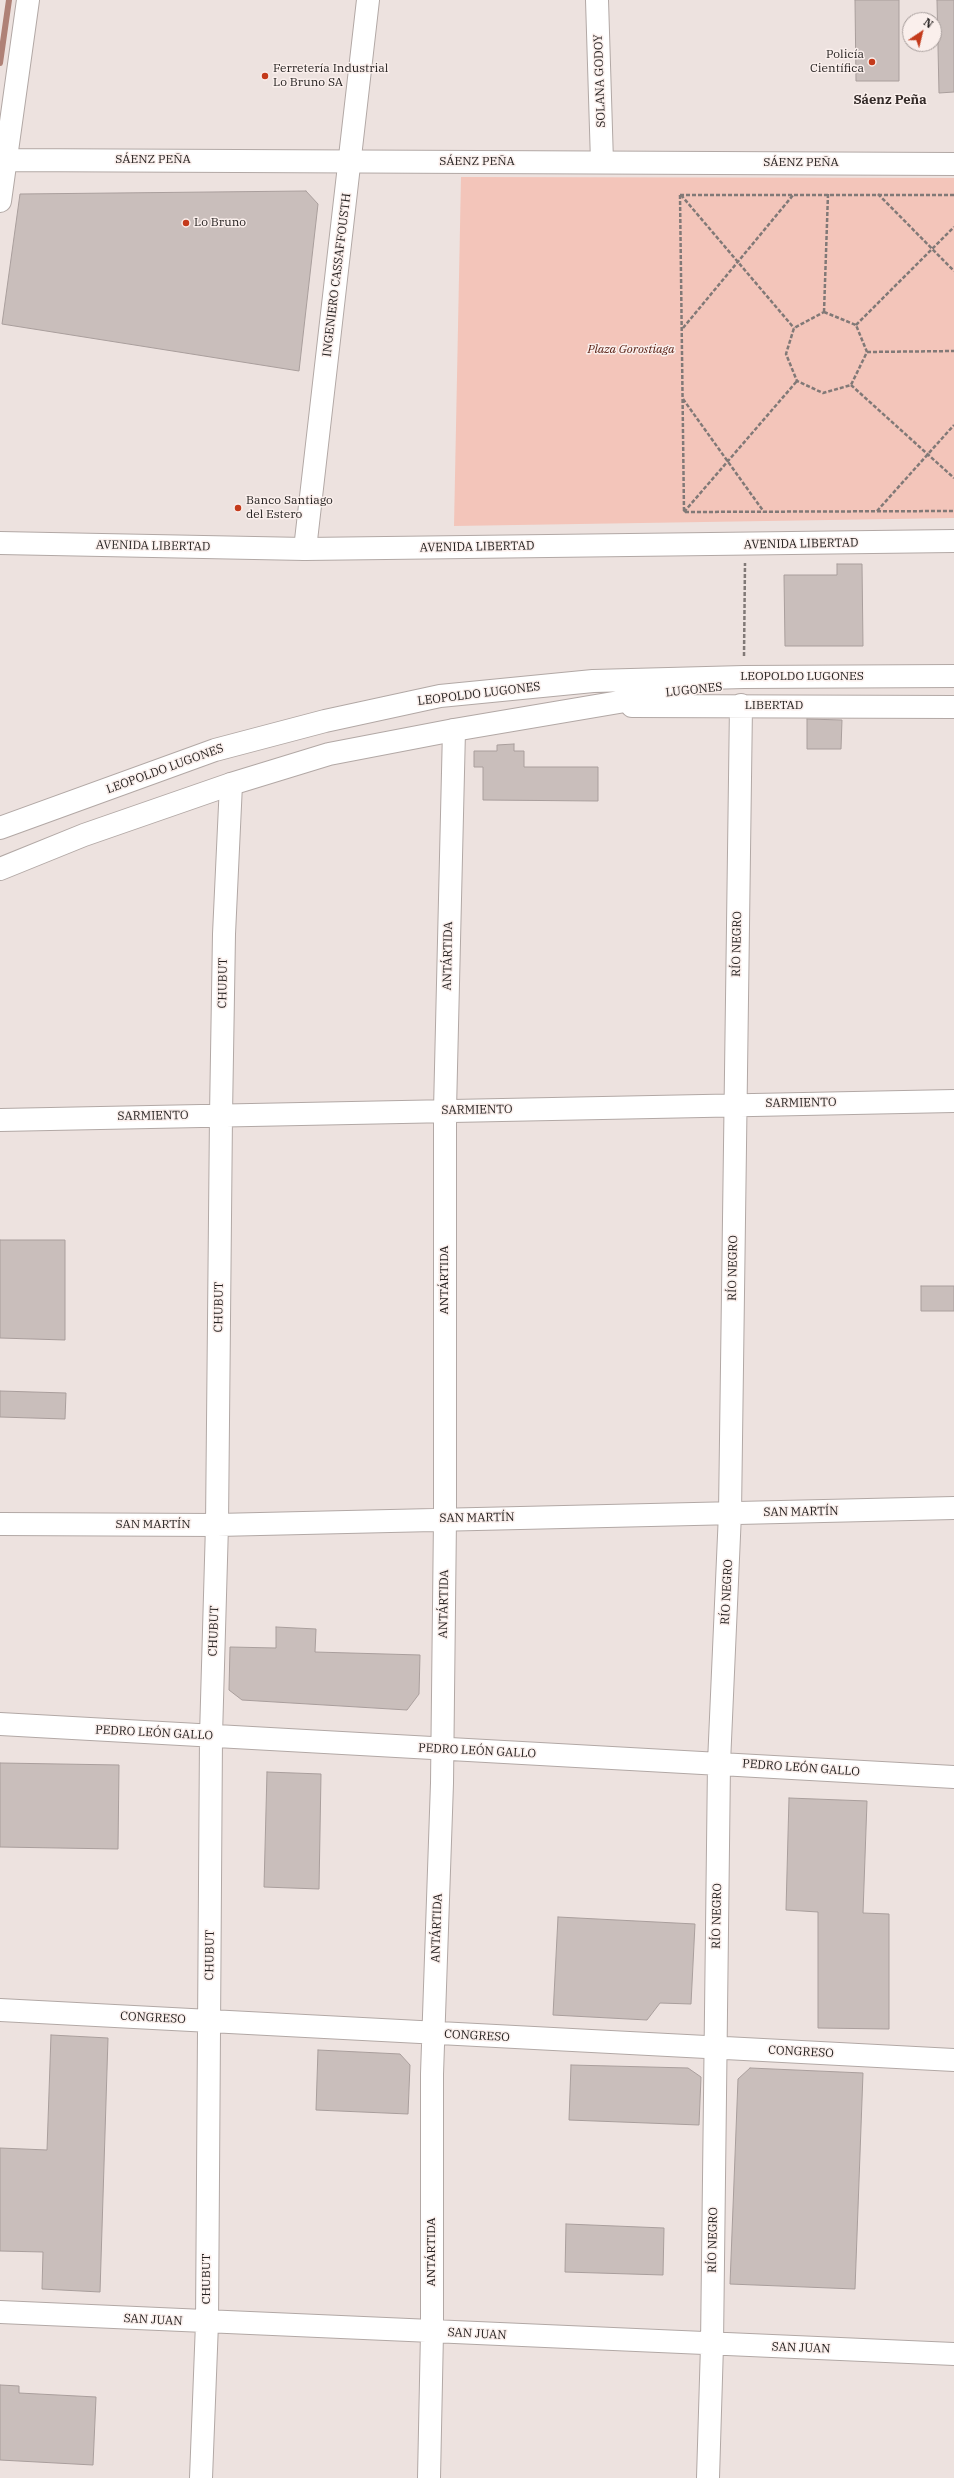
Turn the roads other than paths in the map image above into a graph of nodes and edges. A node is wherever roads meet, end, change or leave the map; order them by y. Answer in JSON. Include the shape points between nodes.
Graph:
{"nodes":[{"id":1,"x":28,"y":0,"type":"edge"},
{"id":2,"x":368,"y":0,"type":"edge"},
{"id":3,"x":597,"y":0,"type":"edge"},
{"id":4,"x":2,"y":160,"type":"edge"},
{"id":5,"x":350,"y":161,"type":"junction"},
{"id":6,"x":602,"y":162,"type":"junction"},
{"id":7,"x":954,"y":164,"type":"edge"},
{"id":8,"x":0,"y":201,"type":"edge"},
{"id":9,"x":954,"y":541,"type":"edge"},
{"id":10,"x":0,"y":543,"type":"edge"},
{"id":11,"x":305,"y":549,"type":"junction"},
{"id":12,"x":954,"y":676,"type":"edge"},
{"id":13,"x":819,"y":677,"type":"junction"},
{"id":14,"x":740,"y":705,"type":"junction"},
{"id":15,"x":593,"y":706,"type":"junction"},
{"id":16,"x":954,"y":707,"type":"edge"},
{"id":17,"x":454,"y":730,"type":"junction"},
{"id":18,"x":231,"y":784,"type":"junction"},
{"id":19,"x":0,"y":828,"type":"edge"},
{"id":20,"x":0,"y":869,"type":"edge"},
{"id":21,"x":954,"y":1101,"type":"edge"},
{"id":22,"x":736,"y":1104,"type":"junction"},
{"id":23,"x":445,"y":1110,"type":"junction"},
{"id":24,"x":220,"y":1115,"type":"junction"},
{"id":25,"x":0,"y":1120,"type":"edge"},
{"id":26,"x":954,"y":1508,"type":"edge"},
{"id":27,"x":730,"y":1513,"type":"junction"},
{"id":28,"x":445,"y":1518,"type":"junction"},
{"id":29,"x":0,"y":1524,"type":"edge"},
{"id":30,"x":217,"y":1525,"type":"junction"},
{"id":31,"x":0,"y":1724,"type":"edge"},
{"id":32,"x":211,"y":1736,"type":"junction"},
{"id":33,"x":442,"y":1749,"type":"junction"},
{"id":34,"x":719,"y":1763,"type":"junction"},
{"id":35,"x":954,"y":1777,"type":"edge"},
{"id":36,"x":0,"y":2010,"type":"edge"},
{"id":37,"x":209,"y":2021,"type":"junction"},
{"id":38,"x":434,"y":2034,"type":"junction"},
{"id":39,"x":716,"y":2047,"type":"junction"},
{"id":40,"x":954,"y":2060,"type":"edge"},
{"id":41,"x":0,"y":2312,"type":"edge"},
{"id":42,"x":207,"y":2323,"type":"junction"},
{"id":43,"x":432,"y":2332,"type":"junction"},
{"id":44,"x":712,"y":2345,"type":"junction"},
{"id":45,"x":954,"y":2354,"type":"edge"},
{"id":46,"x":201,"y":2478,"type":"edge"},
{"id":47,"x":429,"y":2478,"type":"edge"},
{"id":48,"x":708,"y":2478,"type":"edge"}],
"edges":[{"from":1,"to":4,"type":"street"},
{"from":2,"to":5,"type":"street","name":"INGENIERO CASSAFFOUSTH"},
{"from":3,"to":6,"type":"street","name":"SOLANA GODOY"},
{"from":4,"to":5,"type":"street","name":"SÁENZ PEÑA"},
{"from":4,"to":8,"type":"street"},
{"from":5,"to":6,"type":"street","name":"SÁENZ PEÑA"},
{"from":5,"to":11,"type":"street","name":"INGENIERO CASSAFFOUSTH"},
{"from":6,"to":7,"type":"street","name":"SÁENZ PEÑA"},
{"from":9,"to":11,"type":"street","name":"AVENIDA LIBERTAD"},
{"from":10,"to":11,"type":"street","name":"AVENIDA LIBERTAD"},
{"from":12,"to":13,"type":"street","name":"LEOPOLDO LUGONES"},
{"from":13,"to":15,"type":"street","name":"LUGONES","via":[[666,693]]},
{"from":13,"to":19,"type":"street","name":"LEOPOLDO LUGONES","via":[[593,681],[440,696],[325,720],[215,750]]},
{"from":14,"to":15,"type":"street","name":"LIBERTAD"},
{"from":14,"to":16,"type":"street","name":"LIBERTAD"},
{"from":14,"to":22,"type":"street","name":"RÍO NEGRO"},
{"from":15,"to":17,"type":"street"},
{"from":17,"to":18,"type":"street","via":[[329,754]]},
{"from":17,"to":23,"type":"street","name":"ANTÁRTIDA"},
{"from":18,"to":20,"type":"street","via":[[84,835]]},
{"from":18,"to":24,"type":"street","name":"CHUBUT","via":[[224,934]]},
{"from":21,"to":22,"type":"street","name":"SARMIENTO"},
{"from":22,"to":23,"type":"street","name":"SARMIENTO"},
{"from":22,"to":27,"type":"street","name":"RÍO NEGRO"},
{"from":23,"to":24,"type":"street","name":"SARMIENTO"},
{"from":23,"to":28,"type":"street","name":"ANTÁRTIDA"},
{"from":24,"to":25,"type":"street","name":"SARMIENTO"},
{"from":24,"to":30,"type":"street","name":"CHUBUT"},
{"from":26,"to":27,"type":"street","name":"SAN MARTÍN"},
{"from":27,"to":28,"type":"street","name":"SAN MARTÍN"},
{"from":27,"to":34,"type":"street","name":"RÍO NEGRO"},
{"from":28,"to":30,"type":"street","name":"SAN MARTÍN"},
{"from":28,"to":33,"type":"street","name":"ANTÁRTIDA"},
{"from":29,"to":30,"type":"street","name":"SAN MARTÍN"},
{"from":30,"to":32,"type":"street","name":"CHUBUT"},
{"from":31,"to":32,"type":"street","name":"PEDRO LEÓN GALLO"},
{"from":32,"to":33,"type":"street","name":"PEDRO LEÓN GALLO"},
{"from":32,"to":37,"type":"street","name":"CHUBUT"},
{"from":33,"to":34,"type":"street","name":"PEDRO LEÓN GALLO"},
{"from":33,"to":38,"type":"street","name":"ANTÁRTIDA"},
{"from":34,"to":35,"type":"street","name":"PEDRO LEÓN GALLO"},
{"from":34,"to":39,"type":"street","name":"RÍO NEGRO"},
{"from":36,"to":37,"type":"street","name":"CONGRESO"},
{"from":37,"to":38,"type":"street","name":"CONGRESO"},
{"from":37,"to":42,"type":"street","name":"CHUBUT"},
{"from":38,"to":39,"type":"street","name":"CONGRESO"},
{"from":38,"to":43,"type":"street","name":"ANTÁRTIDA"},
{"from":39,"to":40,"type":"street","name":"CONGRESO"},
{"from":39,"to":44,"type":"street","name":"RÍO NEGRO"},
{"from":41,"to":42,"type":"street","name":"SAN JUAN"},
{"from":42,"to":43,"type":"street","name":"SAN JUAN"},
{"from":42,"to":46,"type":"street","name":"CHUBUT"},
{"from":43,"to":44,"type":"street","name":"SAN JUAN"},
{"from":43,"to":47,"type":"street","name":"ANTÁRTIDA"},
{"from":44,"to":45,"type":"street","name":"SAN JUAN"},
{"from":44,"to":48,"type":"street","name":"RÍO NEGRO"}]}
